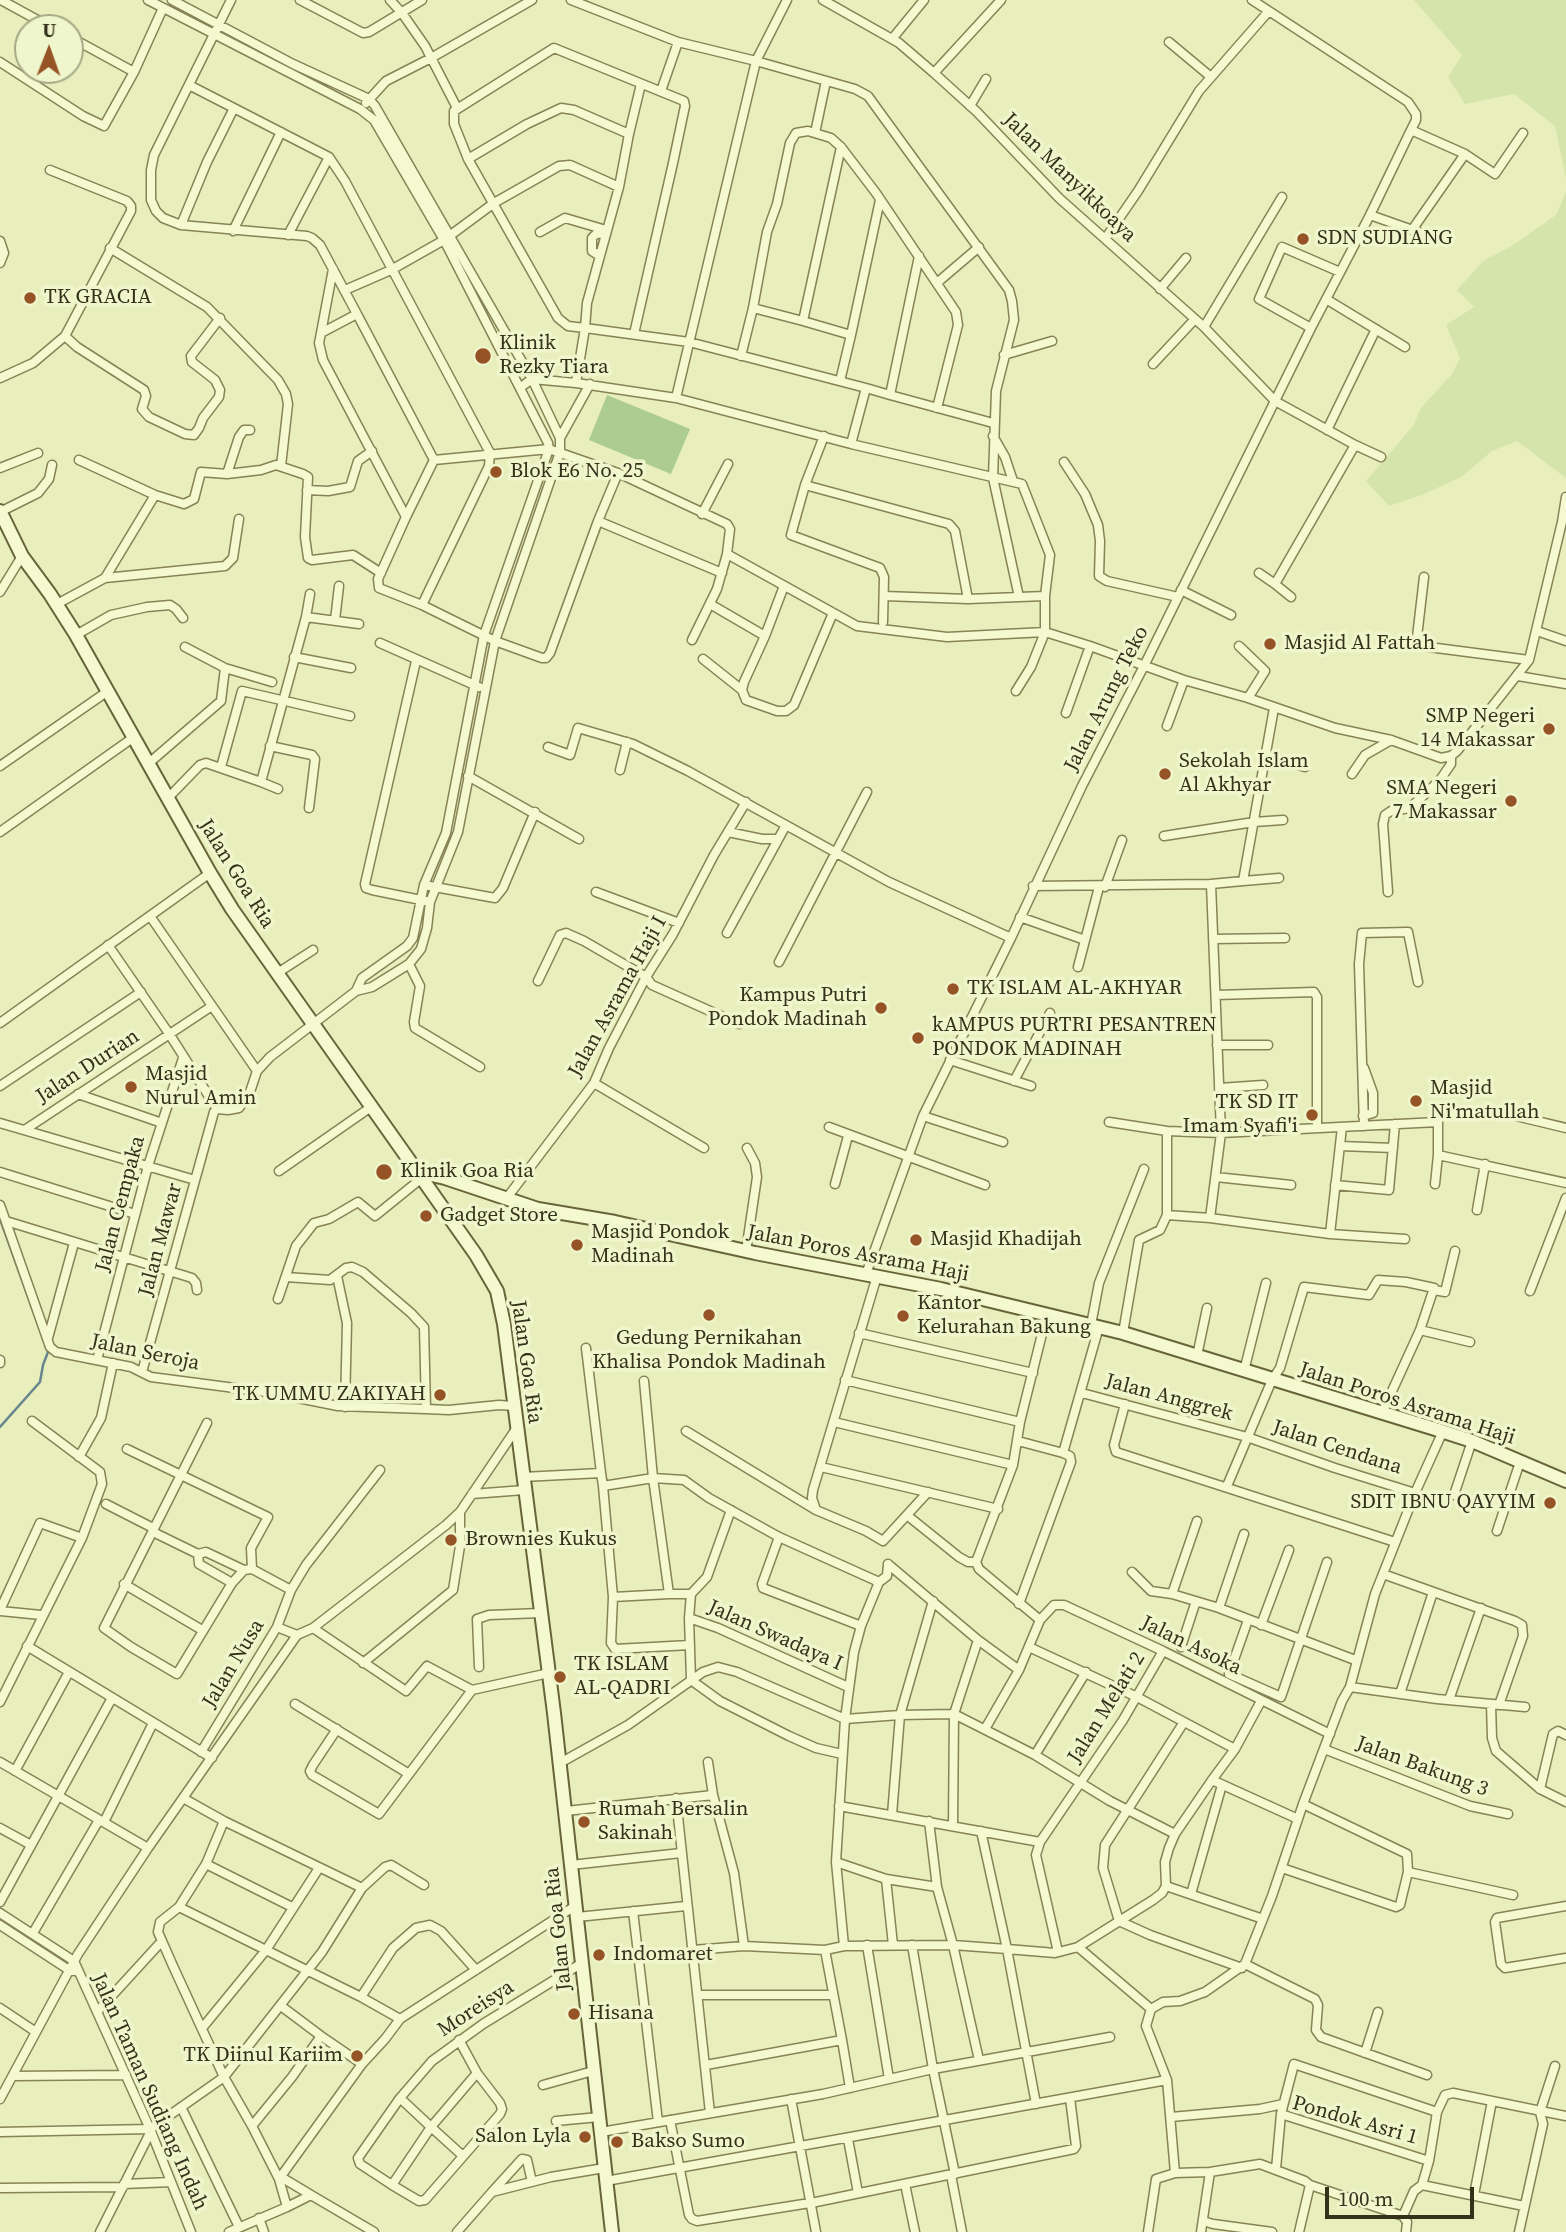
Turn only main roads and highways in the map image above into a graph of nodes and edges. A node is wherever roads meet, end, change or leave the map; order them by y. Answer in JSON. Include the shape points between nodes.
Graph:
{"nodes":[{"id":1,"x":0,"y":511,"type":"edge"},
{"id":2,"x":420,"y":1175,"type":"junction"},
{"id":3,"x":1566,"y":1481,"type":"edge"},
{"id":4,"x":612,"y":2232,"type":"edge"}],
"edges":[{"from":1,"to":2,"type":"main road","name":"Jalan Goa Ria","via":[[22,556],[76,635],[232,909]]},
{"from":2,"to":3,"type":"main road","name":"Jalan Poros Asrama Haji","via":[[445,1178],[538,1209],[941,1289],[1123,1333],[1472,1441]]},
{"from":2,"to":4,"type":"main road","name":"Jalan Goa Ria","via":[[497,1291],[504,1324],[566,1811]]}]}
